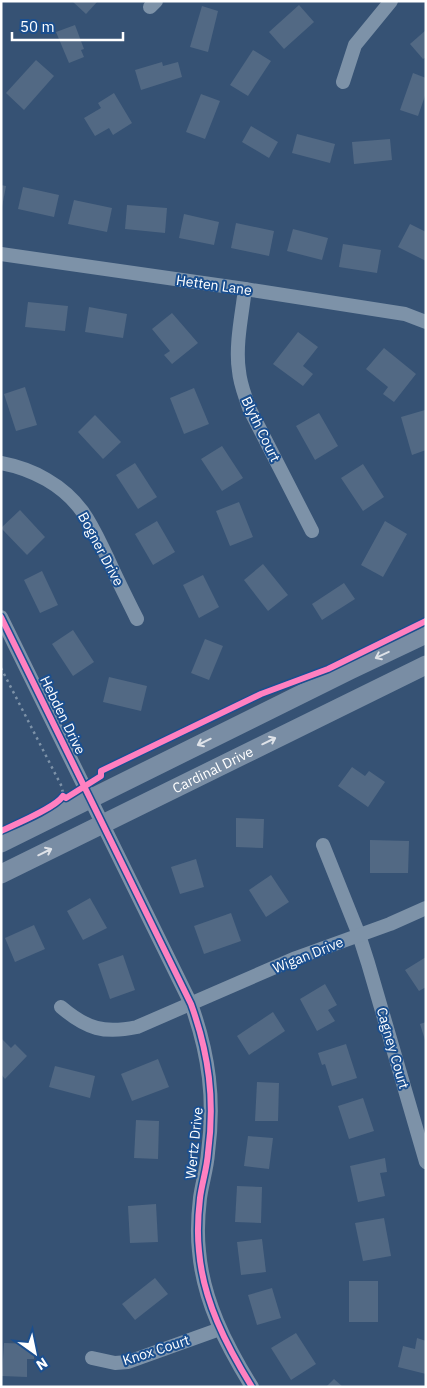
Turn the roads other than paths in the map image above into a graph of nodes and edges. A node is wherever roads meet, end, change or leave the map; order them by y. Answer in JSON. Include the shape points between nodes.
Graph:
{"nodes":[{"id":1,"x":391,"y":1,"type":"edge"},
{"id":2,"x":343,"y":82,"type":"dead end"},
{"id":3,"x":1,"y":254,"type":"edge"},
{"id":4,"x":245,"y":289,"type":"junction"},
{"id":5,"x":426,"y":322,"type":"edge"},
{"id":6,"x":1,"y":463,"type":"edge"},
{"id":7,"x":312,"y":531,"type":"dead end"},
{"id":8,"x":1,"y":618,"type":"edge"},
{"id":9,"x":137,"y":618,"type":"dead end"},
{"id":10,"x":426,"y":634,"type":"edge"},
{"id":11,"x":426,"y":665,"type":"edge"},
{"id":12,"x":88,"y":793,"type":"junction"},
{"id":13,"x":103,"y":824,"type":"junction"},
{"id":14,"x":1,"y":843,"type":"edge"},
{"id":15,"x":323,"y":845,"type":"dead end"},
{"id":16,"x":1,"y":874,"type":"edge"},
{"id":17,"x":426,"y":908,"type":"edge"},
{"id":18,"x":359,"y":934,"type":"junction"},
{"id":19,"x":191,"y":1004,"type":"junction"},
{"id":20,"x":61,"y":1007,"type":"dead end"},
{"id":21,"x":426,"y":1162,"type":"edge"},
{"id":22,"x":220,"y":1329,"type":"junction"},
{"id":23,"x":92,"y":1358,"type":"dead end"},
{"id":24,"x":252,"y":1387,"type":"edge"}],
"edges":[{"from":1,"to":2,"type":"street","via":[[355,45]]},
{"from":3,"to":4,"type":"street","name":"Hetten Lane"},
{"from":4,"to":5,"type":"street","name":"Hetten Lane","via":[[405,314]]},
{"from":4,"to":7,"type":"street","name":"Blyth Court","via":[[238,353],[242,389]]},
{"from":6,"to":9,"type":"street","name":"Bogner Drive","via":[[34,472],[52,482],[78,506],[93,529]]},
{"from":8,"to":12,"type":"street","name":"Hebden Drive"},
{"from":10,"to":12,"type":"main road","name":"Cardinal Drive","one_way":true},
{"from":13,"to":11,"type":"main road","name":"Cardinal Drive","one_way":true},
{"from":12,"to":13,"type":"street","name":"Hebden Drive"},
{"from":12,"to":14,"type":"main road","name":"Cardinal Drive"},
{"from":16,"to":13,"type":"main road","name":"Cardinal Drive","one_way":true},
{"from":13,"to":19,"type":"street","name":"Wertz Drive"},
{"from":15,"to":18,"type":"street","name":"Cagney Court"},
{"from":17,"to":18,"type":"street","name":"Wigan Drive"},
{"from":18,"to":19,"type":"street","name":"Wigan Drive"},
{"from":18,"to":21,"type":"street","name":"Cagney Court"},
{"from":19,"to":20,"type":"street","name":"Wigan Drive","via":[[122,1030],[90,1026]]},
{"from":19,"to":22,"type":"street","name":"Wertz Drive","via":[[200,1028],[211,1091],[212,1123],[200,1197],[199,1250],[203,1278]]},
{"from":22,"to":23,"type":"street","name":"Knox Court","via":[[128,1362]]},
{"from":22,"to":24,"type":"street","name":"Wertz Drive"}]}
